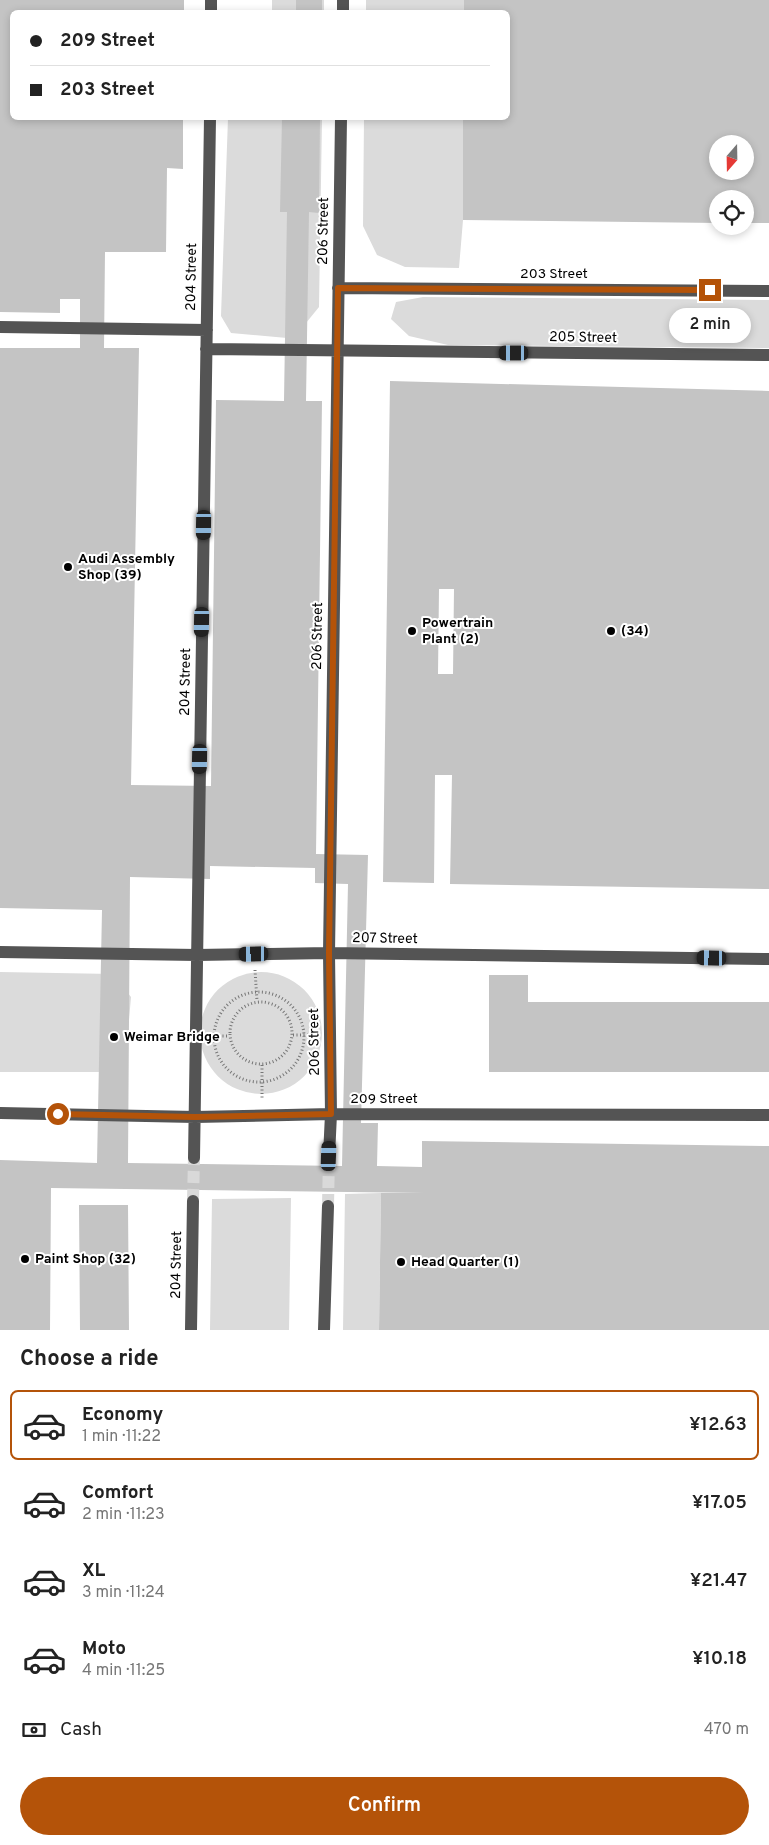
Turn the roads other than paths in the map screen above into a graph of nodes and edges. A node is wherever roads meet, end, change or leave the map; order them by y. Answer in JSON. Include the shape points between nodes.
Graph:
{"nodes":[{"id":1,"x":210,"y":120,"type":"edge"},
{"id":2,"x":341,"y":120,"type":"edge"},
{"id":3,"x":338,"y":288,"type":"junction"},
{"id":4,"x":769,"y":291,"type":"edge"},
{"id":5,"x":0,"y":327,"type":"edge"},
{"id":6,"x":206,"y":330,"type":"junction"},
{"id":7,"x":206,"y":349,"type":"junction"},
{"id":8,"x":337,"y":351,"type":"junction"},
{"id":9,"x":769,"y":355,"type":"edge"},
{"id":10,"x":0,"y":952,"type":"edge"},
{"id":11,"x":329,"y":953,"type":"junction"},
{"id":12,"x":197,"y":955,"type":"junction"},
{"id":13,"x":769,"y":959,"type":"edge"},
{"id":14,"x":0,"y":1112,"type":"edge"},
{"id":15,"x":331,"y":1114,"type":"junction"},
{"id":16,"x":769,"y":1115,"type":"edge"},
{"id":17,"x":195,"y":1117,"type":"junction"},
{"id":18,"x":329,"y":1156,"type":"tunnel mouth"},
{"id":19,"x":194,"y":1158,"type":"tunnel mouth"},
{"id":20,"x":193,"y":1201,"type":"tunnel mouth"},
{"id":21,"x":328,"y":1206,"type":"tunnel mouth"},
{"id":22,"x":191,"y":1330,"type":"edge"},
{"id":23,"x":324,"y":1330,"type":"edge"}],
"edges":[{"from":1,"to":6,"type":"street","name":"204 Street"},
{"from":2,"to":3,"type":"street","name":"206 Street"},
{"from":3,"to":4,"type":"street","name":"203 Street"},
{"from":3,"to":8,"type":"street","name":"206 Street"},
{"from":5,"to":6,"type":"street"},
{"from":6,"to":7,"type":"street","name":"204 Street"},
{"from":7,"to":8,"type":"street","name":"205 Street"},
{"from":7,"to":12,"type":"street","name":"204 Street"},
{"from":8,"to":9,"type":"street","name":"205 Street"},
{"from":8,"to":11,"type":"street","name":"206 Street"},
{"from":10,"to":12,"type":"street","name":"207 Street"},
{"from":11,"to":12,"type":"street","name":"207 Street"},
{"from":11,"to":13,"type":"street","name":"207 Street"},
{"from":11,"to":15,"type":"street","name":"206 Street"},
{"from":12,"to":17,"type":"street","name":"204 Street"},
{"from":14,"to":17,"type":"street","name":"209 Street"},
{"from":15,"to":16,"type":"street","name":"209 Street"},
{"from":15,"to":17,"type":"street","name":"209 Street"},
{"from":15,"to":18,"type":"street","name":"206 Street"},
{"from":17,"to":19,"type":"street","name":"204 Street"},
{"from":20,"to":22,"type":"street","name":"204 Street"},
{"from":21,"to":23,"type":"street"}]}
